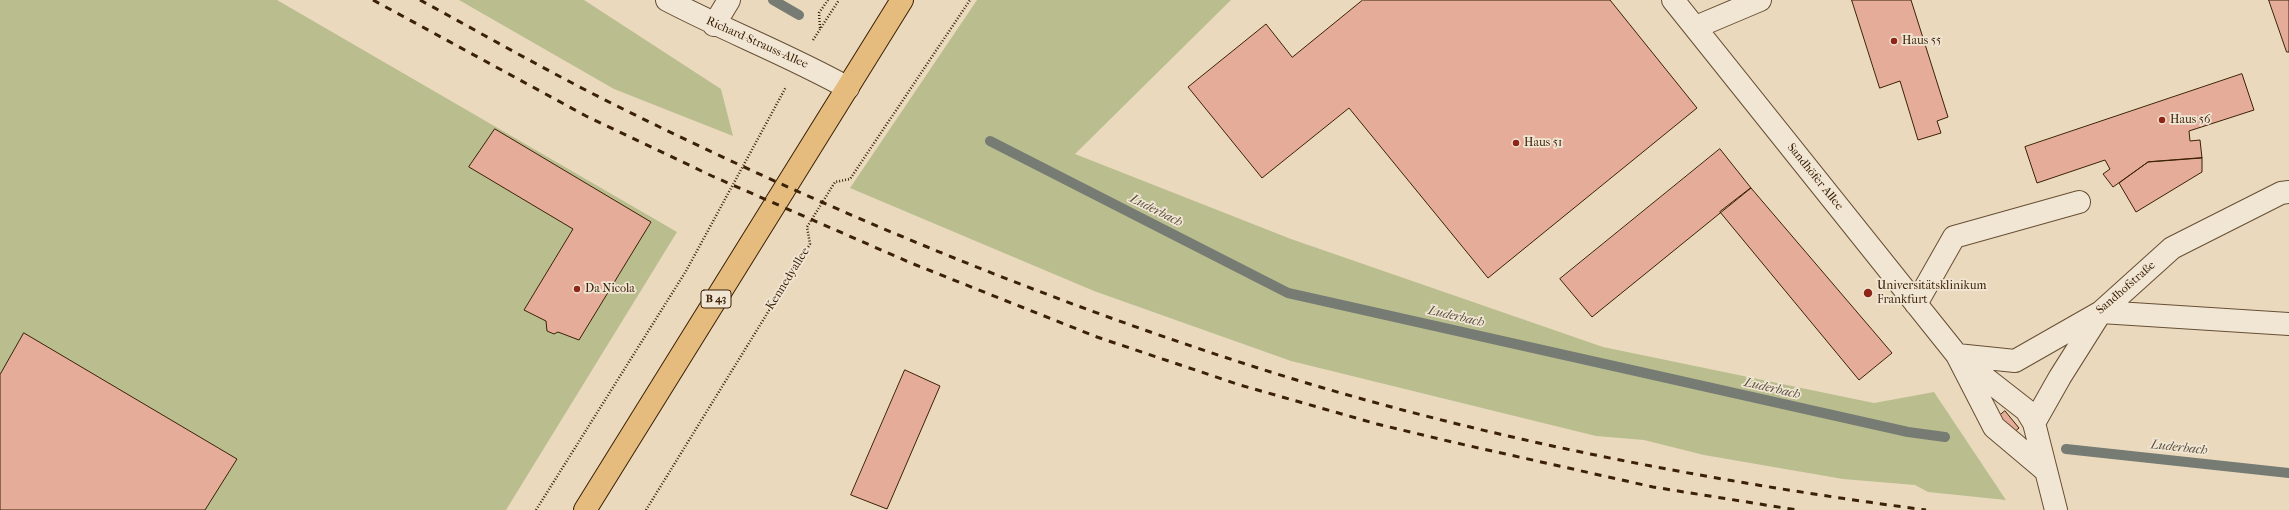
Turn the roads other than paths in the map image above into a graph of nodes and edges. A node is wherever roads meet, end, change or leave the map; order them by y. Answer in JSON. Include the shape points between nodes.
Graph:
{"nodes":[{"id":1,"x":667,"y":0,"type":"edge"},
{"id":2,"x":729,"y":0,"type":"edge"},
{"id":3,"x":902,"y":0,"type":"edge"},
{"id":4,"x":1673,"y":0,"type":"edge"},
{"id":5,"x":1760,"y":0,"type":"edge"},
{"id":6,"x":714,"y":25,"type":"junction"},
{"id":7,"x":1696,"y":27,"type":"junction"},
{"id":8,"x":848,"y":88,"type":"junction"},
{"id":9,"x":2289,"y":192,"type":"edge"},
{"id":10,"x":2079,"y":202,"type":"dead end"},
{"id":11,"x":1916,"y":304,"type":"junction"},
{"id":12,"x":2101,"y":312,"type":"junction"},
{"id":13,"x":2289,"y":324,"type":"edge"},
{"id":14,"x":1957,"y":355,"type":"junction"},
{"id":15,"x":2034,"y":423,"type":"junction"},
{"id":16,"x":2045,"y":470,"type":"junction"},
{"id":17,"x":585,"y":510,"type":"edge"},
{"id":18,"x":2056,"y":510,"type":"edge"}],
"edges":[{"from":1,"to":6,"type":"street","name":"Richard-Strauss-Allee"},
{"from":2,"to":6,"type":"street"},
{"from":3,"to":8,"type":"main road","number":"B 43"},
{"from":4,"to":7,"type":"street","name":"Sandhöfer Allee"},
{"from":5,"to":7,"type":"street"},
{"from":6,"to":8,"type":"street","name":"Richard-Strauss-Allee","via":[[800,62]]},
{"from":7,"to":11,"type":"street","name":"Sandhöfer Allee"},
{"from":8,"to":17,"type":"main road","number":"B 43"},
{"from":9,"to":12,"type":"street","name":"Sandhofstraße","via":[[2281,193],[2172,248]]},
{"from":10,"to":11,"type":"street","via":[[1954,237]]},
{"from":11,"to":14,"type":"street","name":"Sandhöfer Allee"},
{"from":12,"to":13,"type":"street"},
{"from":12,"to":14,"type":"street","name":"Sandhofstraße","via":[[2015,361]]},
{"from":12,"to":15,"type":"street"},
{"from":14,"to":15,"type":"street","via":[[2026,410]]},
{"from":14,"to":16,"type":"street","via":[[1994,427]]},
{"from":15,"to":16,"type":"street"},
{"from":16,"to":18,"type":"street"}]}
